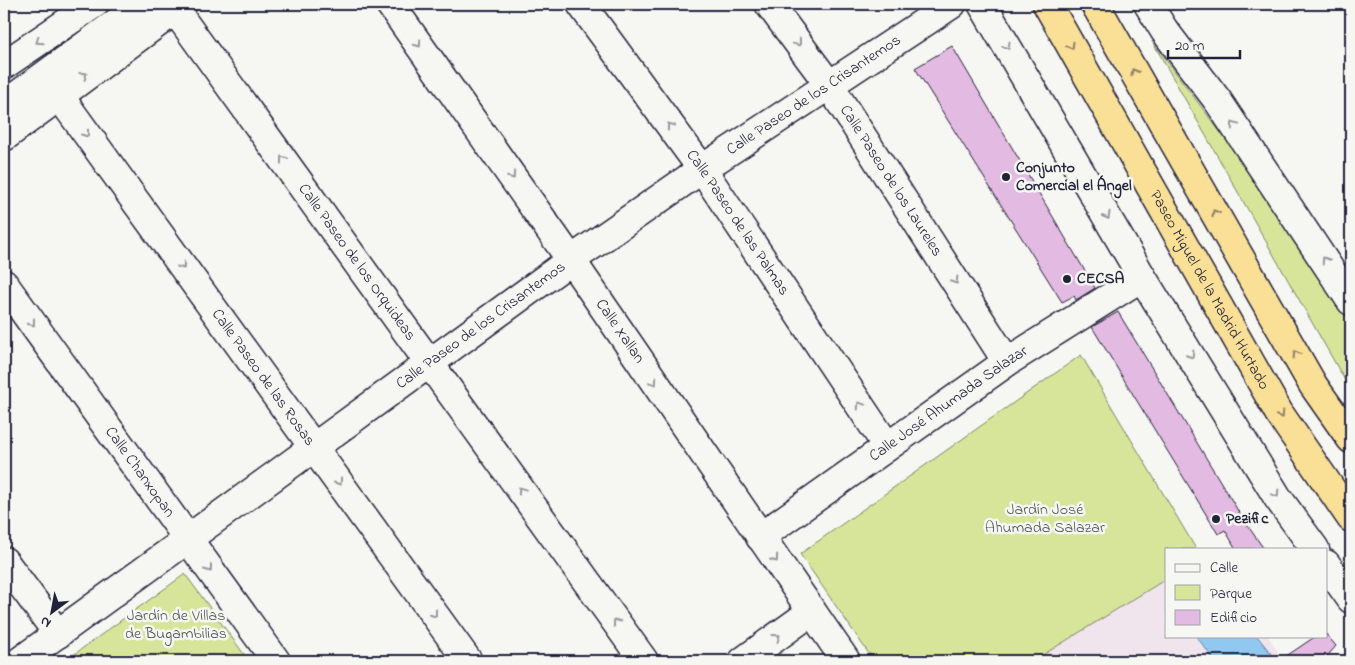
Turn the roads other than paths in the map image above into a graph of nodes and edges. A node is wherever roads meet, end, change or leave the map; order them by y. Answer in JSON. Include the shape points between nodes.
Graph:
{"nodes":[{"id":1,"x":94,"y":4,"type":"edge"},
{"id":2,"x":390,"y":4,"type":"edge"},
{"id":3,"x":581,"y":4,"type":"edge"},
{"id":4,"x":769,"y":4,"type":"edge"},
{"id":5,"x":952,"y":4,"type":"edge"},
{"id":6,"x":982,"y":4,"type":"edge"},
{"id":7,"x":1047,"y":4,"type":"edge"},
{"id":8,"x":1095,"y":4,"type":"edge"},
{"id":9,"x":1148,"y":4,"type":"edge"},
{"id":10,"x":179,"y":7,"type":"edge"},
{"id":11,"x":126,"y":9,"type":"edge"},
{"id":12,"x":4,"y":65,"type":"edge"},
{"id":13,"x":830,"y":86,"type":"junction"},
{"id":14,"x":58,"y":94,"type":"junction"},
{"id":15,"x":4,"y":105,"type":"edge"},
{"id":16,"x":4,"y":136,"type":"edge"},
{"id":17,"x":702,"y":170,"type":"junction"},
{"id":18,"x":571,"y":260,"type":"junction"},
{"id":19,"x":1142,"y":277,"type":"junction"},
{"id":20,"x":4,"y":284,"type":"edge"},
{"id":21,"x":1351,"y":301,"type":"edge"},
{"id":22,"x":429,"y":362,"type":"junction"},
{"id":23,"x":1007,"y":362,"type":"junction"},
{"id":24,"x":1351,"y":439,"type":"edge"},
{"id":25,"x":888,"y":446,"type":"junction"},
{"id":26,"x":313,"y":447,"type":"junction"},
{"id":27,"x":1351,"y":518,"type":"edge"},
{"id":28,"x":760,"y":537,"type":"junction"},
{"id":29,"x":187,"y":538,"type":"junction"},
{"id":30,"x":1314,"y":548,"type":"edge"},
{"id":31,"x":4,"y":561,"type":"edge"},
{"id":32,"x":1328,"y":567,"type":"edge"},
{"id":33,"x":1351,"y":599,"type":"edge"},
{"id":34,"x":812,"y":612,"type":"junction"},
{"id":35,"x":58,"y":634,"type":"junction"},
{"id":36,"x":20,"y":661,"type":"edge"},
{"id":37,"x":276,"y":661,"type":"edge"},
{"id":38,"x":468,"y":661,"type":"edge"},
{"id":39,"x":644,"y":661,"type":"edge"},
{"id":40,"x":743,"y":661,"type":"edge"},
{"id":41,"x":846,"y":661,"type":"edge"}],
"edges":[{"from":1,"to":12,"type":"street","one_way":true},
{"from":2,"to":18,"type":"street","name":"Calle Xallan","one_way":true},
{"from":17,"to":3,"type":"street","name":"Calle Paseo de las Palmas","one_way":true},
{"from":4,"to":13,"type":"street","name":"Calle Paseo de los Laureles","one_way":true},
{"from":5,"to":13,"type":"street","name":"Calle Paseo de los Crisantemos"},
{"from":6,"to":19,"type":"street","one_way":true},
{"from":7,"to":27,"type":"highway","name":"Paseo Miguel de la Madrid Hurtado","one_way":true,"via":[[1279,413]]},
{"from":24,"to":8,"type":"highway","one_way":true,"via":[[1313,385]]},
{"from":21,"to":9,"type":"street","one_way":true,"via":[[1218,100]]},
{"from":14,"to":10,"type":"street","one_way":true},
{"from":22,"to":10,"type":"street","name":"Calle Paseo de los Orquideas","one_way":true},
{"from":11,"to":15,"type":"street"},
{"from":13,"to":17,"type":"street","name":"Calle Paseo de los Crisantemos"},
{"from":13,"to":23,"type":"street","name":"Calle Paseo de los Laureles","one_way":true},
{"from":14,"to":16,"type":"street"},
{"from":14,"to":26,"type":"street","name":"Calle Paseo de las Rosas","one_way":true},
{"from":17,"to":18,"type":"street","name":"Calle Paseo de los Crisantemos"},
{"from":25,"to":17,"type":"street","name":"Calle Paseo de las Palmas","one_way":true},
{"from":18,"to":22,"type":"street","name":"Calle Paseo de los Crisantemos"},
{"from":18,"to":28,"type":"street","name":"Calle Xallan","one_way":true},
{"from":19,"to":23,"type":"street","name":"Calle José Ahumada Salazar"},
{"from":19,"to":30,"type":"street","one_way":true,"via":[[1278,498]]},
{"from":20,"to":29,"type":"street","name":"Calle Chanxopan","one_way":true},
{"from":22,"to":26,"type":"street","name":"Calle Paseo de los Crisantemos"},
{"from":39,"to":22,"type":"street","name":"Calle Paseo de los Orquideas","one_way":true},
{"from":23,"to":25,"type":"street","name":"Calle José Ahumada Salazar"},
{"from":25,"to":28,"type":"street","name":"Calle José Ahumada Salazar"},
{"from":26,"to":29,"type":"street","name":"Calle Paseo de los Crisantemos"},
{"from":26,"to":38,"type":"street","name":"Calle Paseo de las Rosas","one_way":true},
{"from":28,"to":34,"type":"street","name":"Calle Xallan","one_way":true},
{"from":29,"to":35,"type":"street","name":"Calle Paseo de los Crisantemos"},
{"from":29,"to":37,"type":"street","name":"Calle Chanxopan","one_way":true},
{"from":31,"to":35,"type":"street"},
{"from":32,"to":33,"type":"street"},
{"from":40,"to":34,"type":"street","one_way":true},
{"from":34,"to":41,"type":"street","name":"Calle Xallan"},
{"from":35,"to":36,"type":"street","name":"Calle Paseo de los Crisantemos"}]}
